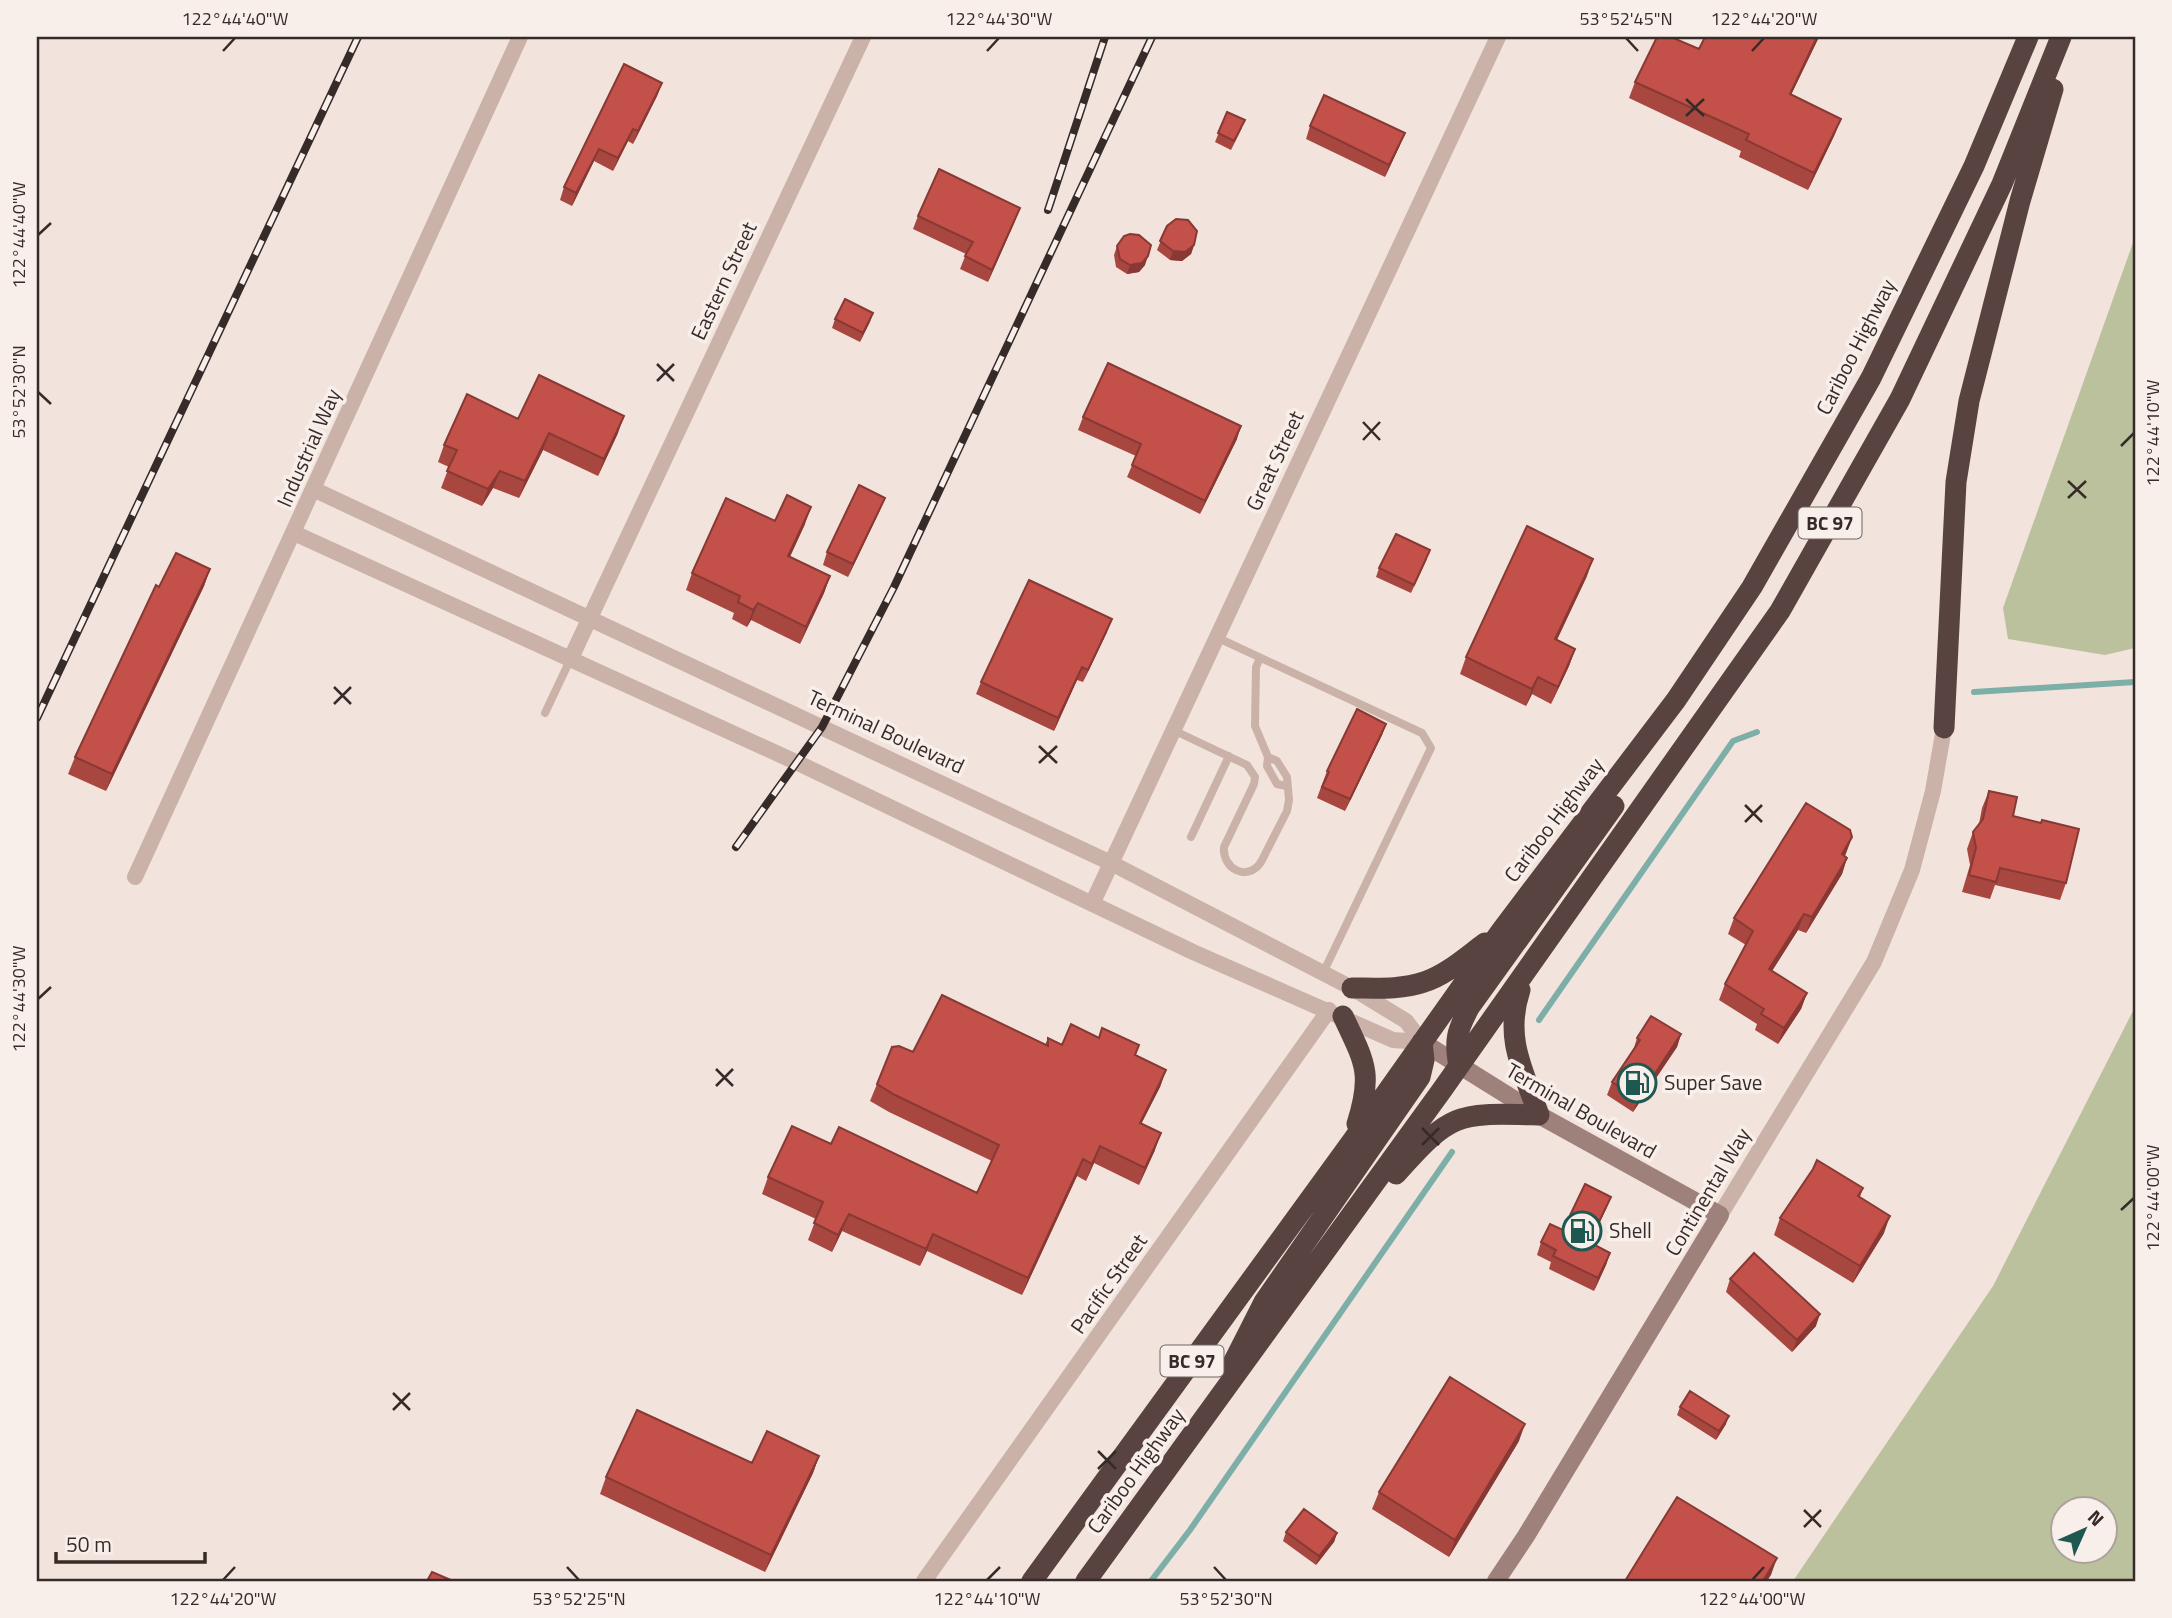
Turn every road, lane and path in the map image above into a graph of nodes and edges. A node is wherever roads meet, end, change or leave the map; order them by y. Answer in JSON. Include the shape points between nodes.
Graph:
{"nodes":[{"id":1,"x":520,"y":37,"type":"edge"},
{"id":2,"x":863,"y":37,"type":"edge"},
{"id":3,"x":1498,"y":37,"type":"edge"},
{"id":4,"x":2028,"y":37,"type":"edge"},
{"id":5,"x":2061,"y":37,"type":"edge"},
{"id":6,"x":2069,"y":37,"type":"edge"},
{"id":7,"x":313,"y":489,"type":"junction"},
{"id":8,"x":294,"y":533,"type":"junction"},
{"id":9,"x":589,"y":617,"type":"junction"},
{"id":10,"x":1216,"y":636,"type":"junction"},
{"id":11,"x":1260,"y":658,"type":"junction"},
{"id":12,"x":571,"y":659,"type":"junction"},
{"id":13,"x":1676,"y":700,"type":"junction"},
{"id":14,"x":545,"y":713,"type":"dead end"},
{"id":15,"x":1944,"y":729,"type":"joint"},
{"id":16,"x":1173,"y":730,"type":"junction"},
{"id":17,"x":1229,"y":756,"type":"junction"},
{"id":18,"x":1191,"y":836,"type":"dead end"},
{"id":19,"x":1111,"y":863,"type":"junction"},
{"id":20,"x":135,"y":877,"type":"dead end"},
{"id":21,"x":1092,"y":904,"type":"junction"},
{"id":22,"x":1501,"y":931,"type":"junction"},
{"id":23,"x":1528,"y":969,"type":"junction"},
{"id":24,"x":1323,"y":972,"type":"junction"},
{"id":25,"x":1352,"y":988,"type":"junction"},
{"id":26,"x":1336,"y":1013,"type":"junction"},
{"id":27,"x":1422,"y":1042,"type":"junction"},
{"id":28,"x":1460,"y":1066,"type":"junction"},
{"id":29,"x":1539,"y":1115,"type":"junction"},
{"id":30,"x":1353,"y":1140,"type":"junction"},
{"id":31,"x":1720,"y":1215,"type":"junction"},
{"id":32,"x":1316,"y":1265,"type":"junction"},
{"id":33,"x":1214,"y":1407,"type":"junction"},
{"id":34,"x":924,"y":1581,"type":"edge"},
{"id":35,"x":1032,"y":1581,"type":"edge"},
{"id":36,"x":1086,"y":1581,"type":"edge"},
{"id":37,"x":1496,"y":1581,"type":"edge"}],
"edges":[{"from":1,"to":7,"type":"street","name":"Industrial Way"},
{"from":2,"to":9,"type":"street","name":"Eastern Street"},
{"from":3,"to":10,"type":"street","name":"Great Street"},
{"from":4,"to":13,"type":"highway","name":"Cariboo Highway","number":"BC 97","via":[[1974,166],[1871,378],[1752,587]]},
{"from":5,"to":23,"type":"highway","name":"Cariboo Highway","number":"BC 97","via":[[2003,184],[1900,399],[1780,611]]},
{"from":6,"to":15,"type":"highway","via":[[2020,201],[1969,401],[1956,482]]},
{"from":7,"to":8,"type":"street","name":"Industrial Way"},
{"from":7,"to":9,"type":"street","name":"Terminal Boulevard"},
{"from":8,"to":12,"type":"street","name":"Terminal Boulevard"},
{"from":8,"to":20,"type":"street","name":"Industrial Way"},
{"from":9,"to":12,"type":"street","name":"Eastern Street"},
{"from":9,"to":19,"type":"street","name":"Terminal Boulevard"},
{"from":10,"to":11,"type":"lane"},
{"from":10,"to":16,"type":"street","name":"Great Street"},
{"from":11,"to":17,"type":"lane","via":[[1255,726],[1268,757],[1277,761],[1287,777],[1289,800],[1261,862],[1250,873],[1229,864],[1223,855],[1255,777],[1247,765]]},
{"from":11,"to":24,"type":"lane","via":[[1422,733],[1431,748]]},
{"from":12,"to":14,"type":"lane"},
{"from":12,"to":21,"type":"street","name":"Terminal Boulevard"},
{"from":13,"to":22,"type":"highway","name":"Cariboo Highway","number":"BC 97"},
{"from":13,"to":28,"type":"highway","via":[[1673,722],[1469,1008],[1455,1045]]},
{"from":15,"to":31,"type":"street","name":"Continental Way","via":[[1912,870],[1874,962]]},
{"from":16,"to":17,"type":"lane"},
{"from":16,"to":19,"type":"street","name":"Great Street"},
{"from":17,"to":18,"type":"lane"},
{"from":19,"to":21,"type":"street","name":"Great Street"},
{"from":19,"to":24,"type":"street","name":"Terminal Boulevard"},
{"from":21,"to":26,"type":"street","name":"Terminal Boulevard"},
{"from":22,"to":25,"type":"highway","via":[[1426,982],[1396,988]]},
{"from":22,"to":27,"type":"highway","name":"Cariboo Highway","number":"BC 97"},
{"from":23,"to":28,"type":"highway","name":"Cariboo Highway","number":"BC 97"},
{"from":23,"to":29,"type":"highway","via":[[1512,1029]]},
{"from":24,"to":25,"type":"street","name":"Terminal Boulevard"},
{"from":25,"to":27,"type":"street","name":"Terminal Boulevard","via":[[1406,1021]]},
{"from":26,"to":27,"type":"street","name":"Terminal Boulevard","via":[[1393,1040]]},
{"from":26,"to":30,"type":"highway","via":[[1363,1061],[1367,1081]]},
{"from":26,"to":34,"type":"street","name":"Pacific Street"},
{"from":27,"to":28,"type":"street","name":"Terminal Boulevard"},
{"from":27,"to":30,"type":"highway","name":"Cariboo Highway","number":"BC 97"},
{"from":27,"to":33,"type":"highway","via":[[1420,1077],[1264,1302]]},
{"from":28,"to":29,"type":"street","name":"Terminal Boulevard"},
{"from":28,"to":32,"type":"highway","name":"Cariboo Highway","number":"BC 97"},
{"from":29,"to":31,"type":"street","name":"Terminal Boulevard"},
{"from":29,"to":32,"type":"highway","via":[[1480,1114],[1439,1129]]},
{"from":30,"to":35,"type":"highway","name":"Cariboo Highway","number":"BC 97"},
{"from":31,"to":37,"type":"street","name":"Continental Way"},
{"from":32,"to":33,"type":"highway","name":"Cariboo Highway","number":"BC 97"},
{"from":33,"to":36,"type":"highway","name":"Cariboo Highway","number":"BC 97"}]}
